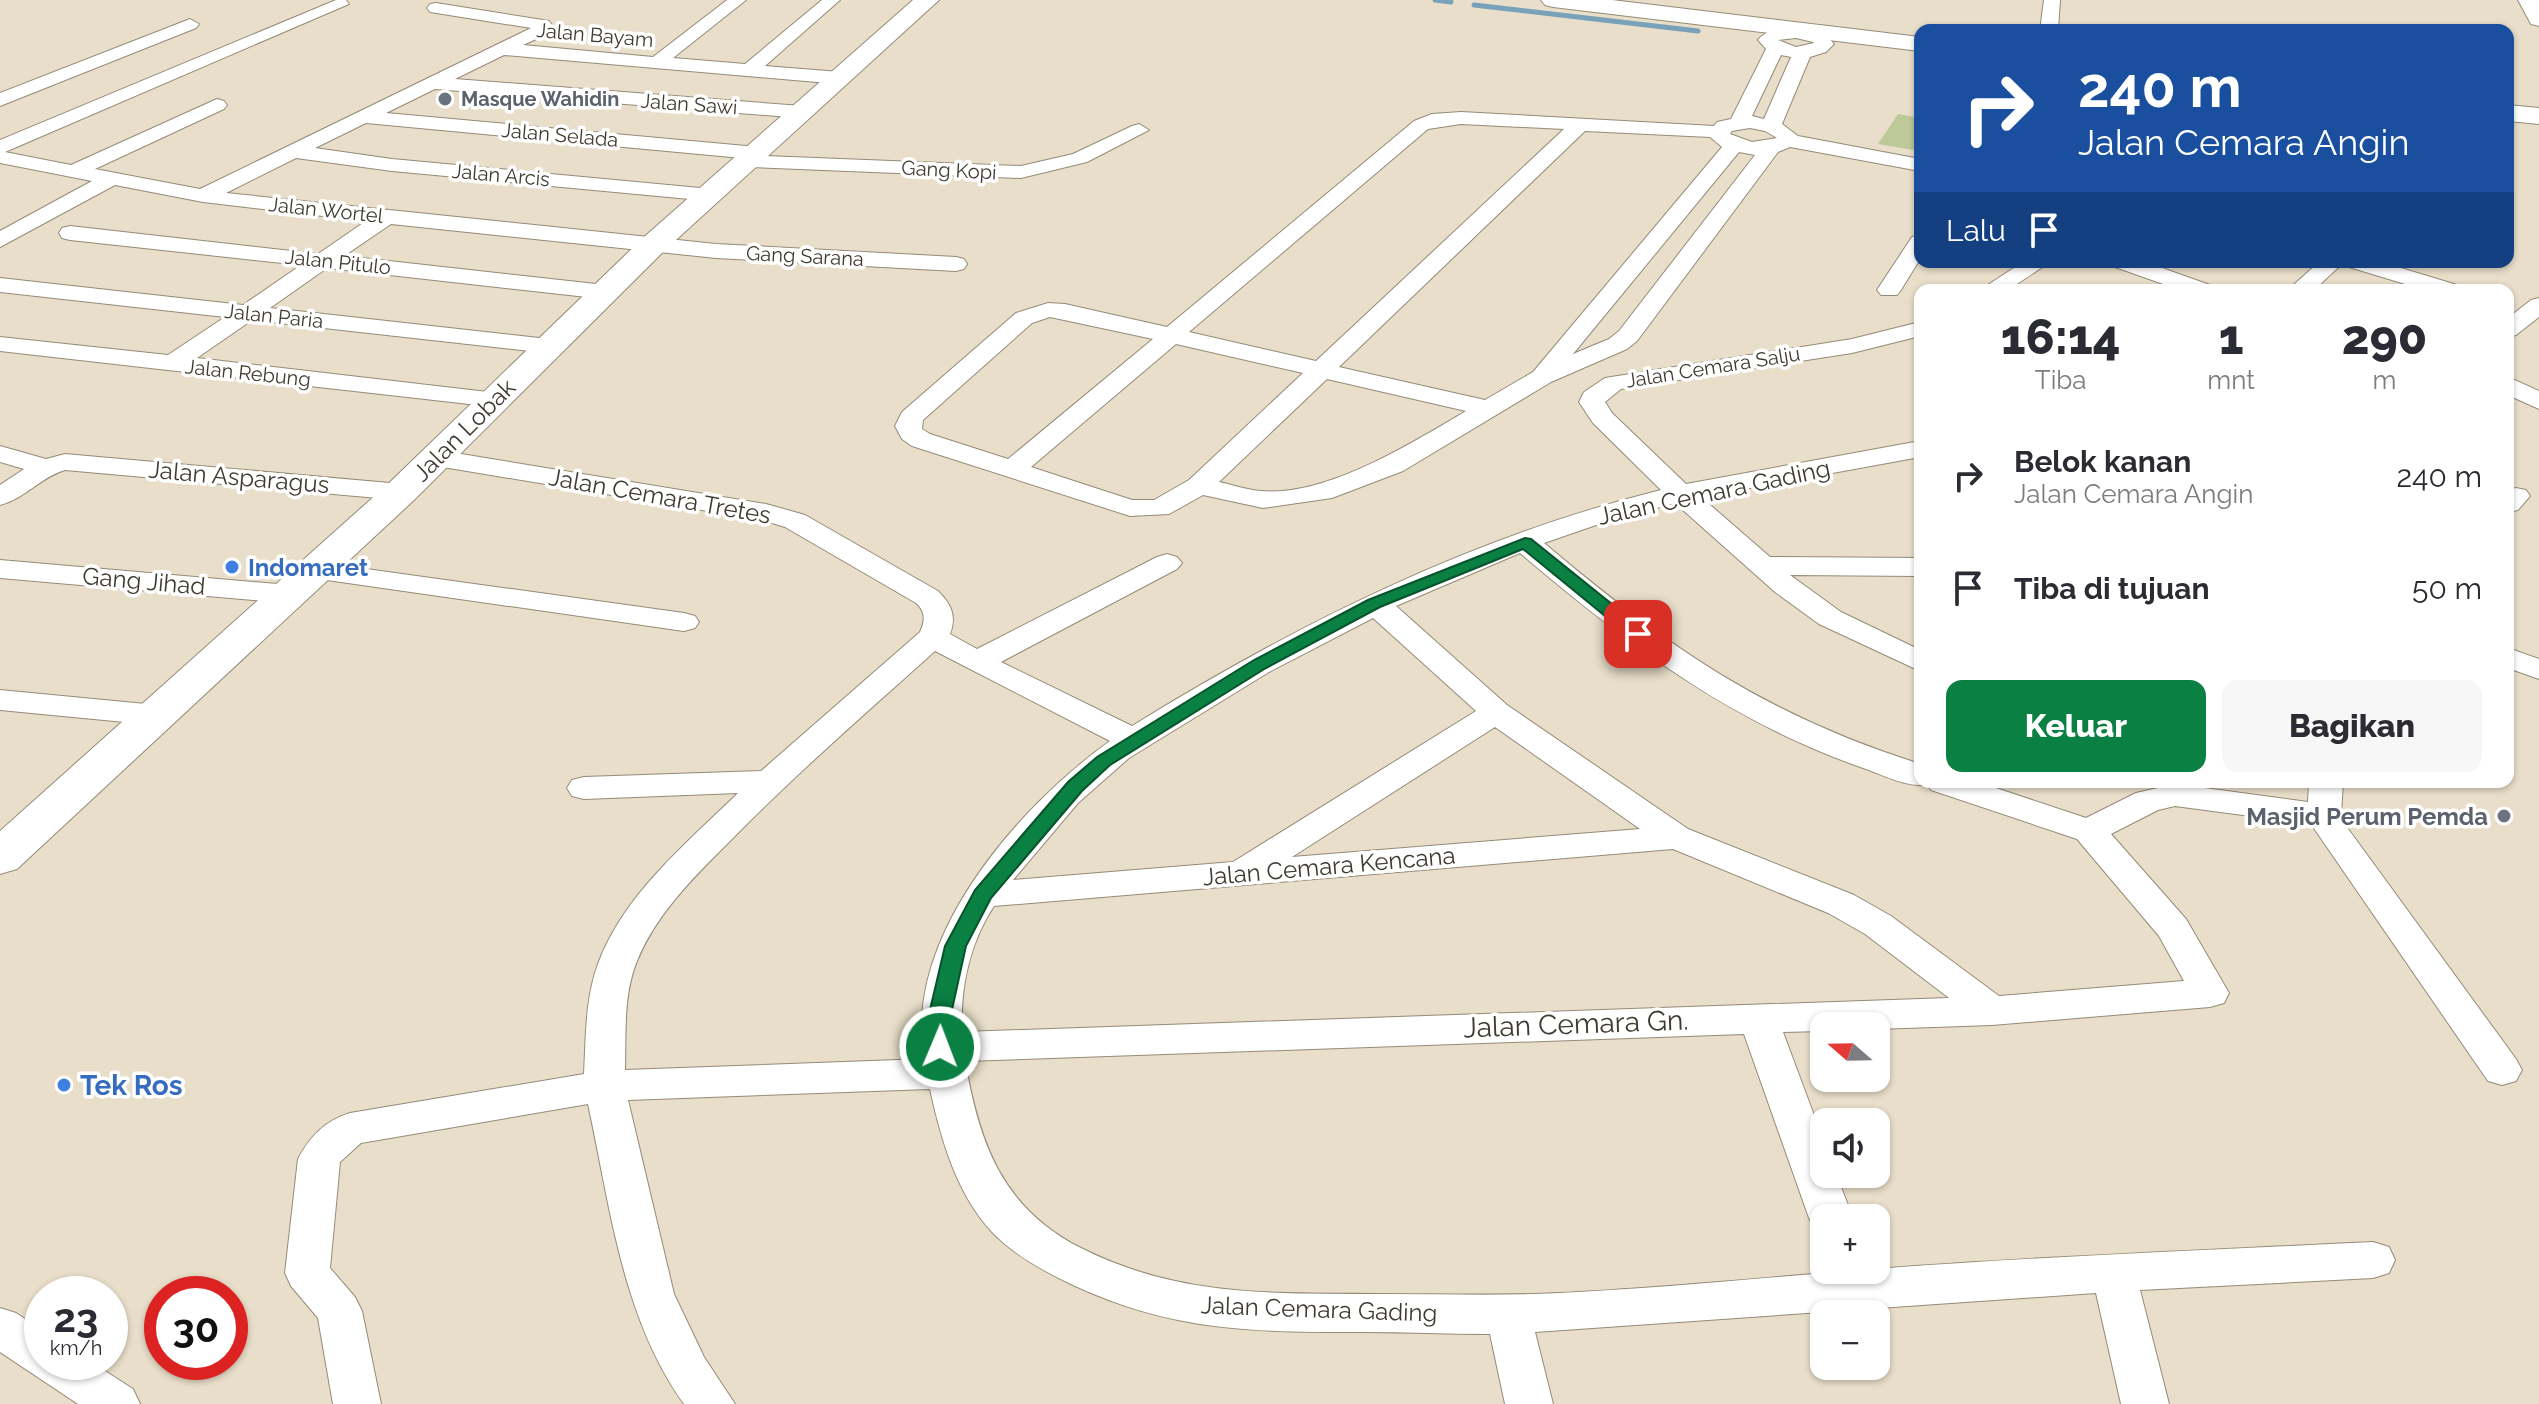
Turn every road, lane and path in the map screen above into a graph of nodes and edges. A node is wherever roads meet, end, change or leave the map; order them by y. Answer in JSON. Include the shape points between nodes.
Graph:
{"nodes":[{"id":1,"x":738,"y":0,"type":"edge"},
{"id":2,"x":832,"y":0,"type":"edge"},
{"id":3,"x":927,"y":0,"type":"edge"},
{"id":4,"x":1553,"y":0,"type":"edge"},
{"id":5,"x":1657,"y":0,"type":"edge"},
{"id":6,"x":2052,"y":0,"type":"edge"},
{"id":7,"x":2530,"y":0,"type":"edge"},
{"id":8,"x":1596,"y":3,"type":"edge"},
{"id":9,"x":340,"y":4,"type":"dead end"},
{"id":10,"x":436,"y":8,"type":"dead end"},
{"id":11,"x":2539,"y":19,"type":"edge"},
{"id":12,"x":1746,"y":23,"type":"junction"},
{"id":13,"x":190,"y":24,"type":"dead end"},
{"id":14,"x":2050,"y":24,"type":"edge"},
{"id":15,"x":1914,"y":30,"type":"edge"},
{"id":16,"x":1851,"y":36,"type":"junction"},
{"id":17,"x":1914,"y":43,"type":"edge"},
{"id":18,"x":1772,"y":44,"type":"junction"},
{"id":19,"x":1823,"y":47,"type":"junction"},
{"id":20,"x":501,"y":49,"type":"junction"},
{"id":21,"x":1803,"y":51,"type":"junction"},
{"id":22,"x":657,"y":62,"type":"junction"},
{"id":23,"x":749,"y":70,"type":"junction"},
{"id":24,"x":840,"y":78,"type":"junction"},
{"id":25,"x":433,"y":83,"type":"junction"},
{"id":26,"x":0,"y":100,"type":"edge"},
{"id":27,"x":217,"y":105,"type":"dead end"},
{"id":28,"x":802,"y":112,"type":"junction"},
{"id":29,"x":362,"y":117,"type":"junction"},
{"id":30,"x":1581,"y":124,"type":"junction"},
{"id":31,"x":1139,"y":130,"type":"dead end"},
{"id":32,"x":1730,"y":133,"type":"junction"},
{"id":33,"x":1776,"y":138,"type":"junction"},
{"id":34,"x":0,"y":147,"type":"edge"},
{"id":35,"x":291,"y":151,"type":"junction"},
{"id":36,"x":0,"y":157,"type":"edge"},
{"id":37,"x":754,"y":157,"type":"junction"},
{"id":38,"x":33,"y":163,"type":"junction"},
{"id":39,"x":1914,"y":164,"type":"edge"},
{"id":40,"x":76,"y":170,"type":"junction"},
{"id":41,"x":113,"y":178,"type":"junction"},
{"id":42,"x":0,"y":180,"type":"edge"},
{"id":43,"x":711,"y":195,"type":"junction"},
{"id":44,"x":203,"y":196,"type":"junction"},
{"id":45,"x":387,"y":217,"type":"junction"},
{"id":46,"x":70,"y":233,"type":"dead end"},
{"id":47,"x":0,"y":240,"type":"edge"},
{"id":48,"x":654,"y":244,"type":"junction"},
{"id":49,"x":1914,"y":251,"type":"edge"},
{"id":50,"x":325,"y":260,"type":"junction"},
{"id":51,"x":956,"y":264,"type":"dead end"},
{"id":52,"x":2029,"y":268,"type":"edge"},
{"id":53,"x":2140,"y":268,"type":"edge"},
{"id":54,"x":2326,"y":268,"type":"edge"},
{"id":55,"x":2377,"y":268,"type":"edge"},
{"id":56,"x":2002,"y":284,"type":"edge"},
{"id":57,"x":2185,"y":284,"type":"edge"},
{"id":58,"x":2307,"y":284,"type":"edge"},
{"id":59,"x":2429,"y":284,"type":"edge"},
{"id":60,"x":0,"y":285,"type":"edge"},
{"id":61,"x":1889,"y":290,"type":"dead end"},
{"id":62,"x":605,"y":292,"type":"junction"},
{"id":63,"x":244,"y":312,"type":"junction"},
{"id":64,"x":1914,"y":330,"type":"edge"},
{"id":65,"x":1172,"y":336,"type":"junction"},
{"id":66,"x":0,"y":344,"type":"edge"},
{"id":67,"x":548,"y":346,"type":"junction"},
{"id":68,"x":172,"y":364,"type":"junction"},
{"id":69,"x":1321,"y":371,"type":"junction"},
{"id":70,"x":1542,"y":377,"type":"junction"},
{"id":71,"x":2514,"y":388,"type":"edge"},
{"id":72,"x":496,"y":399,"type":"junction"},
{"id":73,"x":2539,"y":401,"type":"edge"},
{"id":74,"x":1490,"y":409,"type":"junction"},
{"id":75,"x":1914,"y":450,"type":"edge"},
{"id":76,"x":0,"y":454,"type":"edge"},
{"id":77,"x":437,"y":458,"type":"junction"},
{"id":78,"x":46,"y":467,"type":"junction"},
{"id":79,"x":1013,"y":469,"type":"junction"},
{"id":80,"x":1199,"y":486,"type":"junction"},
{"id":81,"x":401,"y":492,"type":"junction"},
{"id":82,"x":1681,"y":494,"type":"junction"},
{"id":83,"x":0,"y":497,"type":"edge"},
{"id":84,"x":1525,"y":542,"type":"junction"},
{"id":85,"x":1167,"y":563,"type":"dead end"},
{"id":86,"x":1762,"y":566,"type":"junction"},
{"id":87,"x":1914,"y":567,"type":"edge"},
{"id":88,"x":0,"y":569,"type":"edge"},
{"id":89,"x":316,"y":571,"type":"junction"},
{"id":90,"x":289,"y":594,"type":"junction"},
{"id":91,"x":1374,"y":603,"type":"junction"},
{"id":92,"x":684,"y":622,"type":"dead end"},
{"id":93,"x":933,"y":637,"type":"junction"},
{"id":94,"x":1914,"y":659,"type":"edge"},
{"id":95,"x":2514,"y":660,"type":"edge"},
{"id":96,"x":977,"y":662,"type":"junction"},
{"id":97,"x":2539,"y":670,"type":"edge"},
{"id":98,"x":0,"y":700,"type":"edge"},
{"id":99,"x":1496,"y":712,"type":"junction"},
{"id":100,"x":156,"y":715,"type":"junction"},
{"id":101,"x":1134,"y":740,"type":"junction"},
{"id":102,"x":1914,"y":773,"type":"edge"},
{"id":103,"x":770,"y":781,"type":"junction"},
{"id":104,"x":584,"y":788,"type":"dead end"},
{"id":105,"x":1961,"y":788,"type":"edge"},
{"id":106,"x":2325,"y":798,"type":"edge"},
{"id":107,"x":2089,"y":831,"type":"junction"},
{"id":108,"x":1676,"y":837,"type":"junction"},
{"id":109,"x":0,"y":858,"type":"edge"},
{"id":110,"x":1241,"y":873,"type":"junction"},
{"id":111,"x":982,"y":895,"type":"junction"},
{"id":112,"x":1992,"y":1011,"type":"junction"},
{"id":113,"x":1758,"y":1018,"type":"junction"},
{"id":114,"x":944,"y":1060,"type":"junction"},
{"id":115,"x":2502,"y":1070,"type":"dead end"},
{"id":116,"x":604,"y":1086,"type":"junction"},
{"id":117,"x":1826,"y":1204,"type":"edge"},
{"id":118,"x":2373,"y":1260,"type":"dead end"},
{"id":119,"x":2114,"y":1273,"type":"junction"},
{"id":120,"x":1890,"y":1279,"type":"edge"},
{"id":121,"x":1825,"y":1284,"type":"edge"},
{"id":122,"x":1508,"y":1314,"type":"junction"},
{"id":123,"x":0,"y":1327,"type":"edge"},
{"id":124,"x":24,"y":1343,"type":"edge"},
{"id":125,"x":80,"y":1380,"type":"edge"},
{"id":126,"x":116,"y":1404,"type":"edge"},
{"id":127,"x":357,"y":1404,"type":"edge"},
{"id":128,"x":711,"y":1404,"type":"edge"},
{"id":129,"x":1529,"y":1404,"type":"edge"},
{"id":130,"x":2145,"y":1404,"type":"edge"}],
"edges":[{"from":1,"to":22,"type":"street"},
{"from":2,"to":23,"type":"street"},
{"from":3,"to":24,"type":"main road","name":"Jalan Lobak"},
{"from":4,"to":8,"type":"main road"},
{"from":5,"to":15,"type":"main road"},
{"from":6,"to":14,"type":"street"},
{"from":7,"to":11,"type":"main road"},
{"from":8,"to":12,"type":"main road"},
{"from":9,"to":34,"type":"street"},
{"from":10,"to":20,"type":"street","name":"Jalan Bayam","via":[[543,25]]},
{"from":12,"to":16,"type":"main road"},
{"from":12,"to":18,"type":"street"},
{"from":13,"to":26,"type":"street"},
{"from":16,"to":17,"type":"main road"},
{"from":16,"to":19,"type":"street"},
{"from":18,"to":19,"type":"street","via":[[1779,33],[1805,34],[1823,41]]},
{"from":18,"to":21,"type":"street"},
{"from":18,"to":32,"type":"street"},
{"from":19,"to":21,"type":"street"},
{"from":20,"to":22,"type":"street","name":"Jalan Bayam"},
{"from":20,"to":25,"type":"street"},
{"from":21,"to":33,"type":"street"},
{"from":22,"to":23,"type":"street","name":"Jalan Bayam"},
{"from":23,"to":24,"type":"street","name":"Jalan Bayam"},
{"from":24,"to":28,"type":"main road","name":"Jalan Lobak"},
{"from":25,"to":28,"type":"street","name":"Jalan Sawi"},
{"from":25,"to":29,"type":"street"},
{"from":27,"to":40,"type":"street"},
{"from":28,"to":37,"type":"main road","name":"Jalan Lobak"},
{"from":29,"to":35,"type":"street"},
{"from":29,"to":37,"type":"street","name":"Jalan Selada"},
{"from":30,"to":32,"type":"street"},
{"from":30,"to":65,"type":"street","via":[[1446,118],[1421,125]]},
{"from":30,"to":69,"type":"street"},
{"from":31,"to":37,"type":"street","name":"Gang Kopi","via":[[1080,158],[1032,171]]},
{"from":32,"to":33,"type":"street"},
{"from":32,"to":70,"type":"street"},
{"from":33,"to":39,"type":"street"},
{"from":33,"to":70,"type":"street","via":[[1628,336]]},
{"from":35,"to":43,"type":"street","name":"Jalan Arcis"},
{"from":35,"to":44,"type":"street"},
{"from":36,"to":38,"type":"street","name":"Jalan Wortel"},
{"from":37,"to":43,"type":"main road","name":"Jalan Lobak"},
{"from":38,"to":40,"type":"street","name":"Jalan Wortel"},
{"from":38,"to":42,"type":"street"},
{"from":40,"to":41,"type":"street","name":"Jalan Wortel"},
{"from":41,"to":44,"type":"street","name":"Jalan Wortel"},
{"from":41,"to":47,"type":"street"},
{"from":43,"to":48,"type":"main road","name":"Jalan Lobak"},
{"from":44,"to":45,"type":"street","name":"Jalan Wortel"},
{"from":45,"to":48,"type":"street","name":"Jalan Wortel"},
{"from":45,"to":50,"type":"street"},
{"from":46,"to":50,"type":"street","name":"Jalan Pitulo"},
{"from":48,"to":51,"type":"street","name":"Gang Sarana"},
{"from":48,"to":62,"type":"main road","name":"Jalan Lobak"},
{"from":49,"to":61,"type":"street"},
{"from":50,"to":62,"type":"street","name":"Jalan Pitulo"},
{"from":50,"to":63,"type":"street"},
{"from":52,"to":56,"type":"street"},
{"from":53,"to":57,"type":"street"},
{"from":54,"to":58,"type":"street"},
{"from":55,"to":59,"type":"street"},
{"from":60,"to":63,"type":"street","name":"Jalan Paria"},
{"from":62,"to":67,"type":"main road","name":"Jalan Lobak"},
{"from":63,"to":67,"type":"street","name":"Jalan Paria"},
{"from":63,"to":68,"type":"street"},
{"from":64,"to":82,"type":"street","name":"Jalan Cemara Salju","via":[[1852,346],[1607,386],[1593,397],[1596,410]]},
{"from":65,"to":69,"type":"street"},
{"from":65,"to":79,"type":"street"},
{"from":65,"to":79,"type":"street","via":[[1065,311],[1036,313],[911,417],[911,433],[921,440]]},
{"from":66,"to":68,"type":"street","name":"Jalan Rebung"},
{"from":67,"to":72,"type":"main road","name":"Jalan Lobak"},
{"from":68,"to":72,"type":"street","name":"Jalan Rebung"},
{"from":69,"to":74,"type":"street"},
{"from":69,"to":80,"type":"street"},
{"from":70,"to":74,"type":"street"},
{"from":71,"to":73,"type":"street"},
{"from":72,"to":77,"type":"main road","name":"Jalan Lobak"},
{"from":74,"to":80,"type":"street","via":[[1393,465],[1322,492],[1263,500]]},
{"from":75,"to":82,"type":"street","name":"Jalan Cemara Gading"},
{"from":76,"to":78,"type":"street"},
{"from":77,"to":81,"type":"main road","name":"Jalan Lobak"},
{"from":77,"to":93,"type":"street","name":"Jalan Cemara Tretes","via":[[733,505],[795,521],[935,603],[940,623]]},
{"from":78,"to":81,"type":"street","name":"Jalan Asparagus","via":[[77,462]]},
{"from":78,"to":83,"type":"street"},
{"from":79,"to":80,"type":"street","via":[[1130,508],[1159,508]]},
{"from":81,"to":89,"type":"main road","name":"Jalan Lobak"},
{"from":82,"to":84,"type":"street","name":"Jalan Cemara Gading"},
{"from":82,"to":86,"type":"street"},
{"from":84,"to":91,"type":"street","name":"Jalan Cemara Gading"},
{"from":84,"to":102,"type":"street","via":[[1716,689],[1820,741]]},
{"from":85,"to":96,"type":"street"},
{"from":86,"to":87,"type":"street"},
{"from":86,"to":94,"type":"street","via":[[1830,618]]},
{"from":88,"to":90,"type":"street","name":"Gang Jihad"},
{"from":89,"to":90,"type":"main road","name":"Jalan Lobak"},
{"from":89,"to":92,"type":"street"},
{"from":90,"to":100,"type":"main road","name":"Jalan Lobak"},
{"from":91,"to":99,"type":"street"},
{"from":91,"to":101,"type":"street","name":"Jalan Cemara Gading"},
{"from":93,"to":96,"type":"street"},
{"from":93,"to":103,"type":"street"},
{"from":95,"to":97,"type":"street"},
{"from":96,"to":101,"type":"street"},
{"from":98,"to":100,"type":"street"},
{"from":99,"to":108,"type":"street"},
{"from":99,"to":110,"type":"street"},
{"from":100,"to":109,"type":"main road","name":"Jalan Lobak"},
{"from":101,"to":111,"type":"street","name":"Jalan Cemara Gading","via":[[1075,786]]},
{"from":103,"to":104,"type":"street"},
{"from":103,"to":116,"type":"street","via":[[672,878],[638,924],[617,963],[607,1007]]},
{"from":105,"to":107,"type":"street"},
{"from":106,"to":107,"type":"street","via":[[2175,795],[2148,801]]},
{"from":106,"to":115,"type":"street","via":[[2330,829]]},
{"from":107,"to":112,"type":"street","name":"Jalan Cemara Gn.","via":[[2173,928],[2210,993]]},
{"from":108,"to":110,"type":"street","name":"Jalan Cemara Kencana"},
{"from":108,"to":112,"type":"street","via":[[1841,904],[1878,925]]},
{"from":110,"to":111,"type":"street","name":"Jalan Cemara Kencana"},
{"from":111,"to":114,"type":"street","name":"Jalan Cemara Gading","via":[[947,973],[940,1014]]},
{"from":112,"to":113,"type":"street","name":"Jalan Cemara Gn."},
{"from":113,"to":114,"type":"street","name":"Jalan Cemara Gn."},
{"from":113,"to":117,"type":"street"},
{"from":114,"to":116,"type":"street","name":"Jalan Cemara Gn."},
{"from":114,"to":122,"type":"street","name":"Jalan Cemara Gading","via":[[959,1133],[977,1179],[1001,1214],[1035,1244],[1072,1266],[1155,1297],[1228,1311]]},
{"from":116,"to":127,"type":"street","name":"Jalan Cemara Gn.","via":[[350,1129],[324,1149],[307,1273],[339,1311]]},
{"from":116,"to":128,"type":"street","via":[[652,1294],[687,1371]]},
{"from":118,"to":119,"type":"street","name":"Jalan Cemara Gading"},
{"from":119,"to":120,"type":"street","name":"Jalan Cemara Gading"},
{"from":119,"to":130,"type":"street"},
{"from":121,"to":122,"type":"street","name":"Jalan Cemara Gading","via":[[1650,1308]]},
{"from":122,"to":129,"type":"street"},
{"from":123,"to":124,"type":"street"},
{"from":125,"to":126,"type":"street"}]}
